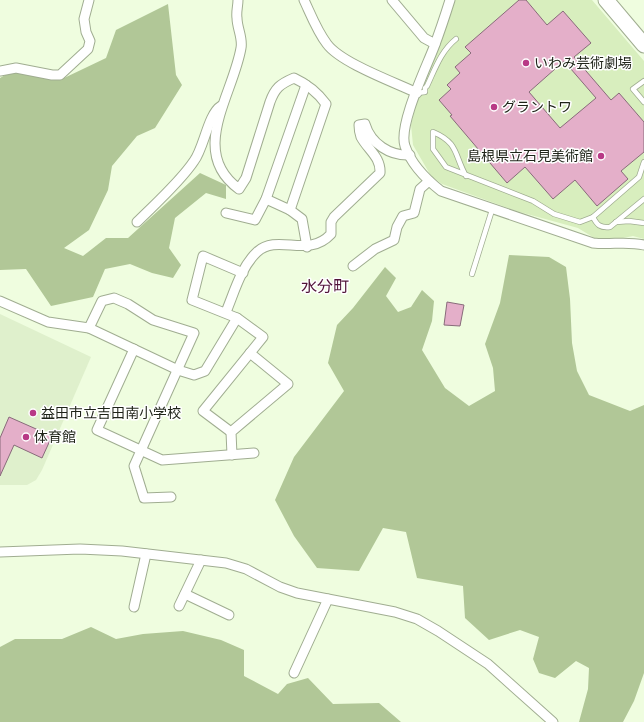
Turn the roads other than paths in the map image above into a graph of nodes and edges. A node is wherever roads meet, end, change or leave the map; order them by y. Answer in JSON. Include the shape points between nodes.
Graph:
{"nodes":[{"id":1,"x":89,"y":0,"type":"edge"},
{"id":2,"x":238,"y":0,"type":"edge"},
{"id":3,"x":304,"y":0,"type":"edge"},
{"id":4,"x":392,"y":0,"type":"edge"},
{"id":5,"x":450,"y":0,"type":"edge"},
{"id":6,"x":612,"y":2,"type":"edge"},
{"id":7,"x":456,"y":39,"type":"dead end"},
{"id":8,"x":435,"y":44,"type":"junction"},
{"id":9,"x":644,"y":45,"type":"edge"},
{"id":10,"x":0,"y":71,"type":"edge"},
{"id":11,"x":644,"y":81,"type":"edge"},
{"id":12,"x":306,"y":85,"type":"junction"},
{"id":13,"x":417,"y":93,"type":"junction"},
{"id":14,"x":644,"y":102,"type":"edge"},
{"id":15,"x":223,"y":104,"type":"junction"},
{"id":16,"x":410,"y":155,"type":"junction"},
{"id":17,"x":644,"y":162,"type":"edge"},
{"id":18,"x":466,"y":176,"type":"junction"},
{"id":19,"x":429,"y":182,"type":"junction"},
{"id":20,"x":266,"y":199,"type":"junction"},
{"id":21,"x":644,"y":199,"type":"edge"},
{"id":22,"x":290,"y":210,"type":"junction"},
{"id":23,"x":492,"y":210,"type":"junction"},
{"id":24,"x":226,"y":213,"type":"dead end"},
{"id":25,"x":593,"y":217,"type":"junction"},
{"id":26,"x":137,"y":222,"type":"dead end"},
{"id":27,"x":616,"y":222,"type":"junction"},
{"id":28,"x":644,"y":223,"type":"edge"},
{"id":29,"x":644,"y":245,"type":"edge"},
{"id":30,"x":307,"y":247,"type":"junction"},
{"id":31,"x":353,"y":266,"type":"dead end"},
{"id":32,"x":243,"y":273,"type":"junction"},
{"id":33,"x":472,"y":274,"type":"dead end"},
{"id":34,"x":0,"y":301,"type":"edge"},
{"id":35,"x":226,"y":312,"type":"junction"},
{"id":36,"x":237,"y":318,"type":"junction"},
{"id":37,"x":89,"y":328,"type":"junction"},
{"id":38,"x":134,"y":349,"type":"junction"},
{"id":39,"x":250,"y":353,"type":"junction"},
{"id":40,"x":178,"y":370,"type":"junction"},
{"id":41,"x":231,"y":432,"type":"junction"},
{"id":42,"x":141,"y":450,"type":"junction"},
{"id":43,"x":254,"y":453,"type":"dead end"},
{"id":44,"x":232,"y":455,"type":"junction"},
{"id":45,"x":171,"y":497,"type":"dead end"},
{"id":46,"x":0,"y":552,"type":"edge"},
{"id":47,"x":146,"y":554,"type":"junction"},
{"id":48,"x":201,"y":560,"type":"junction"},
{"id":49,"x":185,"y":594,"type":"junction"},
{"id":50,"x":328,"y":599,"type":"junction"},
{"id":51,"x":179,"y":606,"type":"dead end"},
{"id":52,"x":134,"y":607,"type":"dead end"},
{"id":53,"x":229,"y":615,"type":"dead end"},
{"id":54,"x":294,"y":672,"type":"dead end"},
{"id":55,"x":553,"y":722,"type":"edge"}],
"edges":[{"from":1,"to":10,"type":"street","via":[[84,19],[90,41],[88,49],[60,75],[16,68]]},
{"from":2,"to":15,"type":"street","via":[[237,18],[242,46]]},
{"from":3,"to":13,"type":"street","via":[[327,45],[337,54]]},
{"from":4,"to":8,"type":"street","via":[[424,38]]},
{"from":5,"to":8,"type":"street"},
{"from":6,"to":9,"type":"main road"},
{"from":7,"to":13,"type":"lane","via":[[442,53],[424,88],[425,92]]},
{"from":8,"to":13,"type":"street"},
{"from":11,"to":14,"type":"lane","via":[[633,89]]},
{"from":12,"to":15,"type":"street","via":[[294,78],[280,84],[275,90],[246,178],[239,189],[229,182],[214,149]]},
{"from":12,"to":20,"type":"street"},
{"from":12,"to":22,"type":"street","via":[[321,96],[326,104]]},
{"from":13,"to":16,"type":"street","via":[[408,114],[404,135],[405,146]]},
{"from":15,"to":26,"type":"street","via":[[215,112],[194,162]]},
{"from":16,"to":19,"type":"street"},
{"from":16,"to":30,"type":"street","via":[[398,156],[389,152],[368,134],[365,124],[359,125],[361,137],[378,159],[380,173],[330,222],[331,234],[325,241]]},
{"from":17,"to":25,"type":"lane","via":[[639,178]]},
{"from":18,"to":18,"type":"lane","via":[[446,167],[433,149],[433,132],[445,137],[457,152]]},
{"from":18,"to":25,"type":"lane","via":[[533,201],[554,214],[580,222]]},
{"from":19,"to":23,"type":"street","via":[[441,191]]},
{"from":19,"to":31,"type":"street","via":[[420,189],[414,212],[403,216],[394,240],[375,249]]},
{"from":20,"to":22,"type":"street"},
{"from":20,"to":24,"type":"street","via":[[255,220]]},
{"from":21,"to":27,"type":"lane"},
{"from":22,"to":30,"type":"street","via":[[302,219]]},
{"from":23,"to":29,"type":"street","via":[[593,243],[612,245],[632,242]]},
{"from":23,"to":33,"type":"lane"},
{"from":25,"to":27,"type":"lane","via":[[603,228],[610,227]]},
{"from":27,"to":28,"type":"lane"},
{"from":30,"to":32,"type":"street","via":[[269,245],[258,251]]},
{"from":32,"to":35,"type":"street"},
{"from":32,"to":35,"type":"street","via":[[204,256],[192,300]]},
{"from":34,"to":37,"type":"street","via":[[48,322]]},
{"from":35,"to":36,"type":"street"},
{"from":36,"to":39,"type":"street","via":[[263,337]]},
{"from":36,"to":40,"type":"street","via":[[205,371],[194,375]]},
{"from":37,"to":38,"type":"street"},
{"from":37,"to":40,"type":"street","via":[[102,301],[114,298],[153,320],[194,333]]},
{"from":38,"to":40,"type":"street"},
{"from":38,"to":42,"type":"street","via":[[98,430]]},
{"from":39,"to":41,"type":"street","via":[[203,411]]},
{"from":39,"to":41,"type":"street","via":[[288,384]]},
{"from":40,"to":42,"type":"street"},
{"from":41,"to":44,"type":"street"},
{"from":42,"to":44,"type":"street","via":[[162,460]]},
{"from":42,"to":45,"type":"street","via":[[134,466],[144,498]]},
{"from":43,"to":44,"type":"street"},
{"from":46,"to":47,"type":"street","via":[[80,549]]},
{"from":47,"to":48,"type":"street"},
{"from":47,"to":52,"type":"street"},
{"from":48,"to":49,"type":"street"},
{"from":48,"to":50,"type":"street","via":[[246,569],[280,587]]},
{"from":49,"to":51,"type":"street"},
{"from":49,"to":53,"type":"street"},
{"from":50,"to":54,"type":"street"},
{"from":50,"to":55,"type":"street","via":[[395,612],[417,619],[488,664]]}]}
